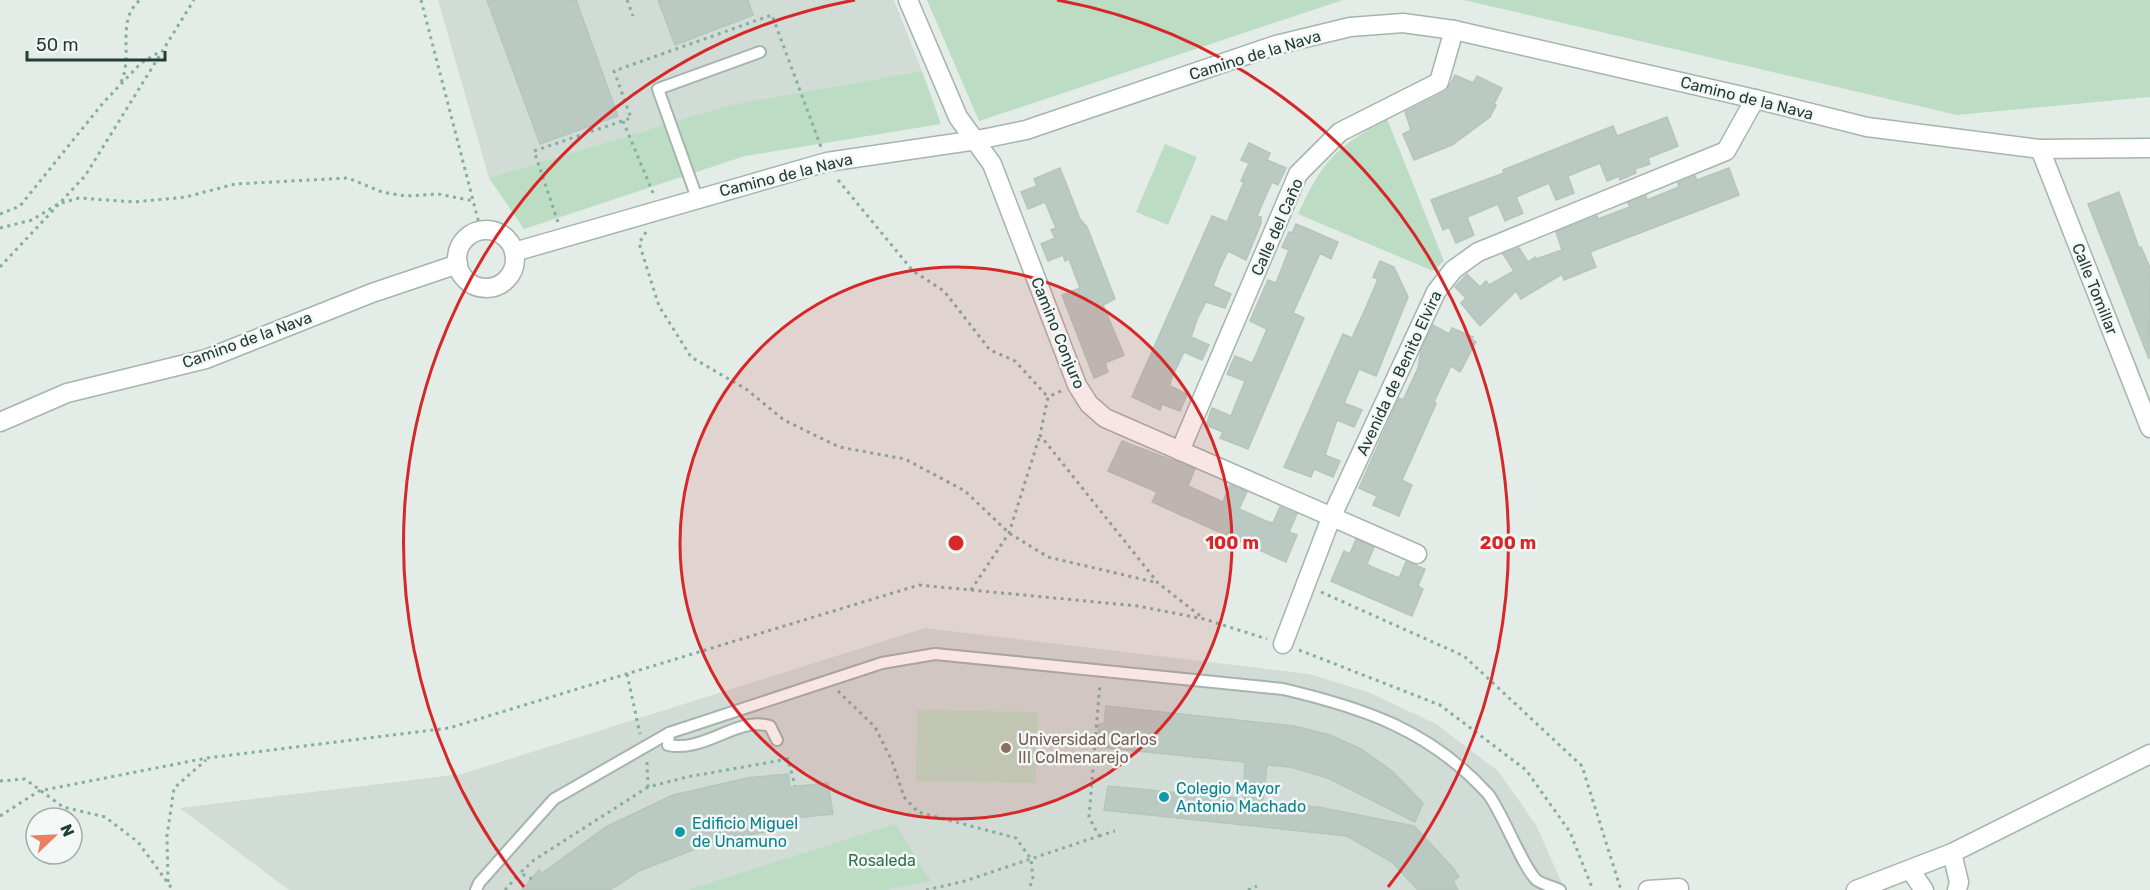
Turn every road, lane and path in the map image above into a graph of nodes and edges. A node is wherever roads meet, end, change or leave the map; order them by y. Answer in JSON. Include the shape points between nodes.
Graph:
{"nodes":[{"id":1,"x":140,"y":0,"type":"edge"},
{"id":2,"x":194,"y":0,"type":"edge"},
{"id":3,"x":421,"y":0,"type":"edge"},
{"id":4,"x":627,"y":0,"type":"edge"},
{"id":5,"x":908,"y":0,"type":"edge"},
{"id":6,"x":633,"y":16,"type":"dead end"},
{"id":7,"x":1454,"y":30,"type":"junction"},
{"id":8,"x":163,"y":49,"type":"junction"},
{"id":9,"x":760,"y":51,"type":"dead end"},
{"id":10,"x":119,"y":86,"type":"junction"},
{"id":11,"x":1755,"y":99,"type":"junction"},
{"id":12,"x":623,"y":121,"type":"dead end"},
{"id":13,"x":977,"y":140,"type":"junction"},
{"id":14,"x":2150,"y":148,"type":"edge"},
{"id":15,"x":2040,"y":150,"type":"junction"},
{"id":16,"x":827,"y":162,"type":"junction"},
{"id":17,"x":697,"y":198,"type":"junction"},
{"id":18,"x":474,"y":201,"type":"junction"},
{"id":19,"x":58,"y":204,"type":"junction"},
{"id":20,"x":660,"y":209,"type":"junction"},
{"id":21,"x":0,"y":214,"type":"edge"},
{"id":22,"x":0,"y":228,"type":"edge"},
{"id":23,"x":481,"y":231,"type":"junction"},
{"id":24,"x":514,"y":252,"type":"junction"},
{"id":25,"x":458,"y":264,"type":"junction"},
{"id":26,"x":0,"y":267,"type":"edge"},
{"id":27,"x":1077,"y":385,"type":"junction"},
{"id":28,"x":1048,"y":397,"type":"junction"},
{"id":29,"x":0,"y":422,"type":"edge"},
{"id":30,"x":2150,"y":428,"type":"edge"},
{"id":31,"x":1040,"y":435,"type":"junction"},
{"id":32,"x":1180,"y":451,"type":"junction"},
{"id":33,"x":1332,"y":518,"type":"junction"},
{"id":34,"x":1009,"y":532,"type":"junction"},
{"id":35,"x":1417,"y":554,"type":"dead end"},
{"id":36,"x":1158,"y":583,"type":"junction"},
{"id":37,"x":1304,"y":585,"type":"junction"},
{"id":38,"x":971,"y":590,"type":"dead end"},
{"id":39,"x":1204,"y":619,"type":"dead end"},
{"id":40,"x":1283,"y":644,"type":"dead end"},
{"id":41,"x":1102,"y":671,"type":"junction"},
{"id":42,"x":627,"y":674,"type":"dead end"},
{"id":43,"x":826,"y":680,"type":"junction"},
{"id":44,"x":669,"y":733,"type":"junction"},
{"id":45,"x":777,"y":740,"type":"dead end"},
{"id":46,"x":645,"y":749,"type":"junction"},
{"id":47,"x":2150,"y":754,"type":"edge"},
{"id":48,"x":207,"y":759,"type":"dead end"},
{"id":49,"x":0,"y":781,"type":"edge"},
{"id":50,"x":795,"y":786,"type":"dead end"},
{"id":51,"x":648,"y":788,"type":"junction"},
{"id":52,"x":1115,"y":831,"type":"dead end"},
{"id":53,"x":1099,"y":836,"type":"junction"},
{"id":54,"x":1952,"y":853,"type":"junction"},
{"id":55,"x":1031,"y":858,"type":"junction"},
{"id":56,"x":1911,"y":870,"type":"junction"},
{"id":57,"x":520,"y":873,"type":"junction"},
{"id":58,"x":532,"y":879,"type":"dead end"},
{"id":59,"x":168,"y":882,"type":"junction"},
{"id":60,"x":1257,"y":886,"type":"dead end"},
{"id":61,"x":1682,"y":889,"type":"edge"},
{"id":62,"x":172,"y":890,"type":"edge"},
{"id":63,"x":476,"y":890,"type":"edge"},
{"id":64,"x":505,"y":890,"type":"edge"},
{"id":65,"x":926,"y":890,"type":"edge"},
{"id":66,"x":1028,"y":890,"type":"edge"},
{"id":67,"x":1248,"y":890,"type":"edge"},
{"id":68,"x":1560,"y":890,"type":"edge"},
{"id":69,"x":1622,"y":890,"type":"edge"},
{"id":70,"x":1648,"y":890,"type":"edge"},
{"id":71,"x":1856,"y":890,"type":"edge"},
{"id":72,"x":1924,"y":890,"type":"edge"},
{"id":73,"x":1958,"y":890,"type":"edge"}],
"edges":[{"from":1,"to":10,"type":"path","via":[[124,28],[128,50],[126,72]]},
{"from":2,"to":8,"type":"path"},
{"from":3,"to":18,"type":"path"},
{"from":4,"to":6,"type":"path"},
{"from":5,"to":13,"type":"street","name":"Camino Conjuro","via":[[958,117]]},
{"from":7,"to":11,"type":"street","name":"Camino de la Nava"},
{"from":7,"to":13,"type":"street","name":"Camino de la Nava","via":[[1403,23],[1350,27],[1276,45],[1026,130]]},
{"from":7,"to":32,"type":"street","name":"Calle del Caño","via":[[1439,82],[1340,132],[1298,174]]},
{"from":8,"to":10,"type":"path","via":[[141,63]]},
{"from":8,"to":19,"type":"path","via":[[85,176]]},
{"from":9,"to":17,"type":"lane","via":[[658,89]]},
{"from":10,"to":21,"type":"path","via":[[20,206]]},
{"from":11,"to":15,"type":"street","name":"Camino de la Nava","via":[[1867,128]]},
{"from":11,"to":33,"type":"street","name":"Avenida de Benito Elvira","via":[[1726,151],[1478,252],[1453,270],[1436,292]]},
{"from":12,"to":20,"type":"path"},
{"from":13,"to":16,"type":"street","name":"Camino de la Nava"},
{"from":13,"to":27,"type":"street","name":"Camino Conjuro","via":[[992,164]]},
{"from":14,"to":15,"type":"street","name":"Camino de la Nava"},
{"from":15,"to":30,"type":"street","name":"Calle Tomillar"},
{"from":16,"to":17,"type":"street","name":"Camino de la Nava"},
{"from":16,"to":28,"type":"path","via":[[846,193],[913,272],[944,291],[990,350],[1015,361]]},
{"from":17,"to":20,"type":"street","name":"Camino de la Nava"},
{"from":18,"to":19,"type":"path","via":[[438,194],[406,196],[382,192],[348,178],[235,184],[186,197],[134,202],[79,198]]},
{"from":18,"to":23,"type":"path"},
{"from":19,"to":22,"type":"path","via":[[32,220]]},
{"from":19,"to":26,"type":"path"},
{"from":20,"to":24,"type":"street","name":"Camino de la Nava"},
{"from":20,"to":34,"type":"path","via":[[639,243],[659,306],[691,357],[747,389],[784,420],[839,447],[905,459],[955,486]]},
{"from":23,"to":24,"type":"street","via":[[502,235]]},
{"from":23,"to":25,"type":"street","via":[[462,243]]},
{"from":24,"to":25,"type":"street","via":[[511,274],[492,288],[470,284]]},
{"from":25,"to":29,"type":"street","name":"Camino de la Nava","via":[[206,358],[67,393]]},
{"from":27,"to":28,"type":"path"},
{"from":27,"to":32,"type":"street","name":"Camino Conjuro","via":[[1089,404],[1106,418]]},
{"from":28,"to":31,"type":"path"},
{"from":31,"to":34,"type":"path"},
{"from":31,"to":36,"type":"path"},
{"from":32,"to":33,"type":"street","name":"Camino Conjuro"},
{"from":33,"to":35,"type":"street","name":"Camino Conjuro"},
{"from":33,"to":37,"type":"street","name":"Avenida de Benito Elvira"},
{"from":34,"to":36,"type":"path","via":[[1048,557]]},
{"from":34,"to":38,"type":"path"},
{"from":36,"to":39,"type":"path"},
{"from":37,"to":40,"type":"street","name":"Avenida de Benito Elvira"},
{"from":37,"to":69,"type":"path","via":[[1464,656],[1582,766]]},
{"from":41,"to":43,"type":"lane","via":[[935,654],[882,663]]},
{"from":41,"to":53,"type":"path","via":[[1089,816]]},
{"from":41,"to":68,"type":"lane","via":[[1283,689],[1389,720],[1445,754],[1489,796],[1536,880]]},
{"from":42,"to":46,"type":"path"},
{"from":43,"to":44,"type":"lane"},
{"from":43,"to":55,"type":"path","via":[[874,727],[892,761],[904,797],[918,812],[1016,838]]},
{"from":44,"to":45,"type":"lane","via":[[668,745],[684,749],[757,722],[770,726]]},
{"from":44,"to":46,"type":"lane"},
{"from":46,"to":51,"type":"path"},
{"from":46,"to":63,"type":"lane","via":[[554,799]]},
{"from":47,"to":54,"type":"street"},
{"from":48,"to":59,"type":"path","via":[[174,788],[167,836]]},
{"from":49,"to":59,"type":"path","via":[[25,779],[63,807],[105,817],[138,842]]},
{"from":50,"to":51,"type":"path","via":[[788,759]]},
{"from":51,"to":57,"type":"path","via":[[534,860]]},
{"from":52,"to":53,"type":"path"},
{"from":53,"to":55,"type":"path"},
{"from":54,"to":56,"type":"street"},
{"from":54,"to":73,"type":"street"},
{"from":55,"to":65,"type":"path"},
{"from":55,"to":66,"type":"path","via":[[1033,880]]},
{"from":56,"to":71,"type":"street"},
{"from":56,"to":72,"type":"street"},
{"from":57,"to":58,"type":"path"},
{"from":57,"to":64,"type":"path"},
{"from":59,"to":62,"type":"path"},
{"from":60,"to":67,"type":"path"},
{"from":61,"to":70,"type":"street"}]}
